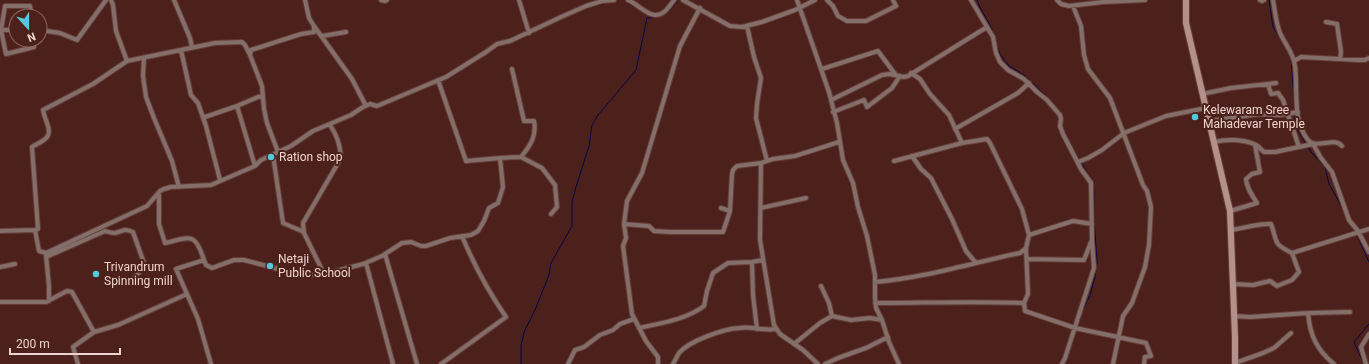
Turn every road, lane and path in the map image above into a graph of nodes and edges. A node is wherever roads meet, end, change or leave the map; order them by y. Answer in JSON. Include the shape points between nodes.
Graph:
{"nodes":[{"id":1,"x":106,"y":0,"type":"edge"},
{"id":2,"x":111,"y":0,"type":"edge"},
{"id":3,"x":174,"y":0,"type":"edge"},
{"id":4,"x":305,"y":0,"type":"edge"},
{"id":5,"x":381,"y":0,"type":"edge"},
{"id":6,"x":387,"y":0,"type":"edge"},
{"id":7,"x":519,"y":0,"type":"edge"},
{"id":8,"x":611,"y":0,"type":"edge"},
{"id":9,"x":628,"y":0,"type":"edge"},
{"id":10,"x":674,"y":0,"type":"edge"},
{"id":11,"x":683,"y":0,"type":"edge"},
{"id":12,"x":797,"y":0,"type":"edge"},
{"id":13,"x":815,"y":0,"type":"edge"},
{"id":14,"x":827,"y":0,"type":"edge"},
{"id":15,"x":893,"y":0,"type":"edge"},
{"id":16,"x":971,"y":0,"type":"edge"},
{"id":17,"x":1057,"y":0,"type":"edge"},
{"id":18,"x":1145,"y":0,"type":"edge"},
{"id":19,"x":1186,"y":0,"type":"edge"},
{"id":20,"x":1260,"y":0,"type":"edge"},
{"id":21,"x":1264,"y":0,"type":"edge"},
{"id":22,"x":1273,"y":0,"type":"edge"},
{"id":23,"x":807,"y":2,"type":"edge"},
{"id":24,"x":1073,"y":6,"type":"junction"},
{"id":25,"x":30,"y":8,"type":"edge"},
{"id":26,"x":700,"y":8,"type":"junction"},
{"id":27,"x":799,"y":8,"type":"junction"},
{"id":28,"x":1326,"y":22,"type":"dead end"},
{"id":29,"x":314,"y":26,"type":"junction"},
{"id":30,"x":747,"y":26,"type":"junction"},
{"id":31,"x":987,"y":27,"type":"junction"},
{"id":32,"x":1,"y":30,"type":"edge"},
{"id":33,"x":48,"y":31,"type":"edge"},
{"id":34,"x":346,"y":32,"type":"dead end"},
{"id":35,"x":529,"y":32,"type":"junction"},
{"id":36,"x":322,"y":36,"type":"junction"},
{"id":37,"x":192,"y":47,"type":"junction"},
{"id":38,"x":30,"y":48,"type":"edge"},
{"id":39,"x":181,"y":50,"type":"junction"},
{"id":40,"x":250,"y":55,"type":"junction"},
{"id":41,"x":144,"y":58,"type":"junction"},
{"id":42,"x":1369,"y":58,"type":"edge"},
{"id":43,"x":1340,"y":59,"type":"junction"},
{"id":44,"x":127,"y":61,"type":"junction"},
{"id":45,"x":1294,"y":61,"type":"junction"},
{"id":46,"x":512,"y":69,"type":"dead end"},
{"id":47,"x":822,"y":69,"type":"junction"},
{"id":48,"x":911,"y":73,"type":"junction"},
{"id":49,"x":895,"y":74,"type":"junction"},
{"id":50,"x":900,"y":76,"type":"junction"},
{"id":51,"x":438,"y":80,"type":"junction"},
{"id":52,"x":1029,"y":83,"type":"junction"},
{"id":53,"x":1268,"y":84,"type":"junction"},
{"id":54,"x":1276,"y":84,"type":"dead end"},
{"id":55,"x":1202,"y":94,"type":"junction"},
{"id":56,"x":263,"y":96,"type":"junction"},
{"id":57,"x":831,"y":100,"type":"junction"},
{"id":58,"x":237,"y":106,"type":"junction"},
{"id":59,"x":366,"y":106,"type":"junction"},
{"id":60,"x":1206,"y":108,"type":"junction"},
{"id":61,"x":833,"y":112,"type":"junction"},
{"id":62,"x":1298,"y":112,"type":"junction"},
{"id":63,"x":1288,"y":114,"type":"junction"},
{"id":64,"x":204,"y":118,"type":"dead end"},
{"id":65,"x":1209,"y":121,"type":"junction"},
{"id":66,"x":330,"y":125,"type":"junction"},
{"id":67,"x":955,"y":129,"type":"junction"},
{"id":68,"x":1124,"y":133,"type":"junction"},
{"id":69,"x":839,"y":142,"type":"junction"},
{"id":70,"x":1214,"y":142,"type":"junction"},
{"id":71,"x":962,"y":143,"type":"junction"},
{"id":72,"x":1255,"y":144,"type":"junction"},
{"id":73,"x":1313,"y":144,"type":"junction"},
{"id":74,"x":1342,"y":146,"type":"dead end"},
{"id":75,"x":1299,"y":147,"type":"junction"},
{"id":76,"x":278,"y":152,"type":"junction"},
{"id":77,"x":273,"y":155,"type":"junction"},
{"id":78,"x":912,"y":156,"type":"junction"},
{"id":79,"x":521,"y":157,"type":"junction"},
{"id":80,"x":500,"y":158,"type":"junction"},
{"id":81,"x":767,"y":161,"type":"junction"},
{"id":82,"x":894,"y":161,"type":"dead end"},
{"id":83,"x":1078,"y":162,"type":"junction"},
{"id":84,"x":761,"y":163,"type":"junction"},
{"id":85,"x":255,"y":166,"type":"junction"},
{"id":86,"x":220,"y":180,"type":"junction"},
{"id":87,"x":179,"y":186,"type":"junction"},
{"id":88,"x":159,"y":194,"type":"junction"},
{"id":89,"x":806,"y":198,"type":"dead end"},
{"id":90,"x":721,"y":208,"type":"dead end"},
{"id":91,"x":761,"y":208,"type":"junction"},
{"id":92,"x":730,"y":211,"type":"junction"},
{"id":93,"x":1230,"y":211,"type":"junction"},
{"id":94,"x":551,"y":214,"type":"dead end"},
{"id":95,"x":624,"y":224,"type":"junction"},
{"id":96,"x":1092,"y":224,"type":"junction"},
{"id":97,"x":1369,"y":228,"type":"edge"},
{"id":98,"x":35,"y":230,"type":"junction"},
{"id":99,"x":1231,"y":230,"type":"junction"},
{"id":100,"x":0,"y":231,"type":"edge"},
{"id":101,"x":1358,"y":232,"type":"junction"},
{"id":102,"x":304,"y":233,"type":"junction"},
{"id":103,"x":1030,"y":235,"type":"junction"},
{"id":104,"x":462,"y":236,"type":"junction"},
{"id":105,"x":1092,"y":240,"type":"junction"},
{"id":106,"x":1026,"y":248,"type":"junction"},
{"id":107,"x":1369,"y":252,"type":"edge"},
{"id":108,"x":1292,"y":253,"type":"junction"},
{"id":109,"x":385,"y":254,"type":"junction"},
{"id":110,"x":46,"y":255,"type":"junction"},
{"id":111,"x":1027,"y":259,"type":"junction"},
{"id":112,"x":204,"y":260,"type":"junction"},
{"id":113,"x":763,"y":260,"type":"junction"},
{"id":114,"x":752,"y":262,"type":"junction"},
{"id":115,"x":366,"y":263,"type":"junction"},
{"id":116,"x":976,"y":263,"type":"junction"},
{"id":117,"x":16,"y":264,"type":"dead end"},
{"id":118,"x":0,"y":266,"type":"edge"},
{"id":119,"x":324,"y":274,"type":"junction"},
{"id":120,"x":132,"y":280,"type":"dead end"},
{"id":121,"x":875,"y":282,"type":"junction"},
{"id":122,"x":1233,"y":284,"type":"junction"},
{"id":123,"x":821,"y":286,"type":"dead end"},
{"id":124,"x":187,"y":294,"type":"junction"},
{"id":125,"x":49,"y":301,"type":"junction"},
{"id":126,"x":0,"y":302,"type":"edge"},
{"id":127,"x":876,"y":303,"type":"junction"},
{"id":128,"x":1024,"y":303,"type":"junction"},
{"id":129,"x":1350,"y":312,"type":"dead end"},
{"id":130,"x":1308,"y":313,"type":"junction"},
{"id":131,"x":832,"y":316,"type":"junction"},
{"id":132,"x":1234,"y":316,"type":"junction"},
{"id":133,"x":634,"y":319,"type":"junction"},
{"id":134,"x":882,"y":320,"type":"junction"},
{"id":135,"x":639,"y":328,"type":"junction"},
{"id":136,"x":1075,"y":328,"type":"junction"},
{"id":137,"x":757,"y":329,"type":"junction"},
{"id":138,"x":776,"y":329,"type":"junction"},
{"id":139,"x":94,"y":332,"type":"junction"},
{"id":140,"x":1291,"y":333,"type":"dead end"},
{"id":141,"x":1369,"y":334,"type":"edge"},
{"id":142,"x":1118,"y":336,"type":"junction"},
{"id":143,"x":888,"y":337,"type":"junction"},
{"id":144,"x":794,"y":344,"type":"junction"},
{"id":145,"x":78,"y":364,"type":"edge"},
{"id":146,"x":211,"y":364,"type":"edge"},
{"id":147,"x":393,"y":364,"type":"edge"},
{"id":148,"x":416,"y":364,"type":"edge"},
{"id":149,"x":441,"y":364,"type":"edge"},
{"id":150,"x":568,"y":364,"type":"edge"},
{"id":151,"x":658,"y":364,"type":"edge"},
{"id":152,"x":673,"y":364,"type":"edge"},
{"id":153,"x":818,"y":364,"type":"edge"},
{"id":154,"x":825,"y":364,"type":"edge"},
{"id":155,"x":899,"y":364,"type":"edge"},
{"id":156,"x":1062,"y":364,"type":"edge"},
{"id":157,"x":1113,"y":364,"type":"edge"},
{"id":158,"x":1144,"y":364,"type":"edge"},
{"id":159,"x":1235,"y":364,"type":"edge"},
{"id":160,"x":1334,"y":364,"type":"edge"},
{"id":161,"x":1366,"y":364,"type":"edge"}],
"edges":[{"from":1,"to":33,"type":"street","via":[[78,40]]},
{"from":2,"to":44,"type":"street","via":[[116,31]]},
{"from":3,"to":37,"type":"street"},
{"from":4,"to":29,"type":"street","via":[[309,18]]},
{"from":5,"to":6,"type":"street"},
{"from":7,"to":35,"type":"street"},
{"from":8,"to":35,"type":"street","via":[[582,8]]},
{"from":9,"to":10,"type":"street","via":[[652,15],[664,12]]},
{"from":11,"to":26,"type":"street"},
{"from":12,"to":27,"type":"street"},
{"from":13,"to":23,"type":"street"},
{"from":14,"to":15,"type":"street","via":[[842,19],[866,21],[896,6]]},
{"from":16,"to":31,"type":"street"},
{"from":17,"to":24,"type":"street","via":[[1064,5]]},
{"from":18,"to":24,"type":"street"},
{"from":19,"to":55,"type":"main road","via":[[1186,23]]},
{"from":20,"to":21,"type":"street"},
{"from":22,"to":45,"type":"street","via":[[1279,31]]},
{"from":23,"to":27,"type":"street"},
{"from":24,"to":68,"type":"street","via":[[1080,26],[1088,69],[1110,98]]},
{"from":25,"to":32,"type":"street","via":[[5,6]]},
{"from":26,"to":30,"type":"street","via":[[730,26]]},
{"from":26,"to":95,"type":"street","via":[[680,46],[642,173],[627,201]]},
{"from":27,"to":30,"type":"street"},
{"from":27,"to":47,"type":"street"},
{"from":28,"to":43,"type":"street","via":[[1337,24],[1342,52]]},
{"from":29,"to":36,"type":"street"},
{"from":29,"to":40,"type":"street","via":[[314,32],[263,45],[251,50]]},
{"from":30,"to":81,"type":"street","via":[[761,78],[756,118]]},
{"from":31,"to":48,"type":"street"},
{"from":31,"to":52,"type":"street","via":[[993,37],[1000,62]]},
{"from":32,"to":38,"type":"street","via":[[6,54]]},
{"from":34,"to":36,"type":"street"},
{"from":35,"to":51,"type":"street","via":[[497,44],[462,68]]},
{"from":36,"to":59,"type":"street","via":[[352,79]]},
{"from":37,"to":39,"type":"street"},
{"from":37,"to":40,"type":"street","via":[[215,42],[242,42]]},
{"from":39,"to":41,"type":"street"},
{"from":39,"to":86,"type":"street","via":[[191,95],[198,103],[206,126]]},
{"from":40,"to":56,"type":"street","via":[[262,86]]},
{"from":41,"to":44,"type":"street"},
{"from":41,"to":87,"type":"street","via":[[142,76],[146,97],[172,161]]},
{"from":42,"to":43,"type":"street"},
{"from":43,"to":45,"type":"street","via":[[1301,57]]},
{"from":44,"to":98,"type":"street","via":[[93,84],[43,110],[49,134],[46,139],[32,147],[38,229]]},
{"from":45,"to":62,"type":"street"},
{"from":46,"to":79,"type":"street","via":[[524,121],[534,121],[535,128],[531,145]]},
{"from":47,"to":49,"type":"street","via":[[878,51]]},
{"from":47,"to":57,"type":"street"},
{"from":48,"to":50,"type":"street","via":[[904,77]]},
{"from":48,"to":67,"type":"street","via":[[920,79],[949,115]]},
{"from":49,"to":50,"type":"street"},
{"from":49,"to":57,"type":"street","via":[[882,75]]},
{"from":50,"to":61,"type":"street","via":[[892,88],[867,107],[864,100]]},
{"from":51,"to":59,"type":"street","via":[[377,106]]},
{"from":51,"to":80,"type":"street","via":[[466,161]]},
{"from":52,"to":67,"type":"street","via":[[1018,93]]},
{"from":52,"to":83,"type":"street","via":[[1060,115],[1062,134]]},
{"from":53,"to":54,"type":"street"},
{"from":53,"to":55,"type":"street"},
{"from":53,"to":63,"type":"street","via":[[1271,94],[1278,93],[1283,100]]},
{"from":55,"to":60,"type":"main road"},
{"from":56,"to":58,"type":"street"},
{"from":56,"to":76,"type":"street","via":[[267,123]]},
{"from":57,"to":61,"type":"street"},
{"from":58,"to":64,"type":"street"},
{"from":58,"to":85,"type":"street"},
{"from":59,"to":66,"type":"street"},
{"from":60,"to":65,"type":"main road"},
{"from":60,"to":68,"type":"street","via":[[1166,116]]},
{"from":61,"to":69,"type":"street"},
{"from":62,"to":63,"type":"street"},
{"from":62,"to":73,"type":"street","via":[[1304,134]]},
{"from":63,"to":65,"type":"street","via":[[1259,114]]},
{"from":63,"to":75,"type":"street"},
{"from":65,"to":70,"type":"main road"},
{"from":66,"to":76,"type":"street","via":[[313,131]]},
{"from":66,"to":102,"type":"street","via":[[338,137],[341,158],[303,223]]},
{"from":67,"to":71,"type":"street"},
{"from":68,"to":83,"type":"street","via":[[1102,150]]},
{"from":68,"to":142,"type":"street","via":[[1147,191],[1151,212],[1145,268],[1132,303],[1123,316]]},
{"from":69,"to":81,"type":"street","via":[[795,156]]},
{"from":69,"to":121,"type":"street","via":[[867,236]]},
{"from":70,"to":72,"type":"street","via":[[1238,140]]},
{"from":70,"to":93,"type":"main road"},
{"from":71,"to":78,"type":"street"},
{"from":71,"to":103,"type":"street","via":[[984,139],[989,141],[1022,208]]},
{"from":72,"to":75,"type":"street","via":[[1264,152]]},
{"from":72,"to":93,"type":"street","via":[[1260,172],[1246,179],[1246,185],[1257,203]]},
{"from":73,"to":74,"type":"street","via":[[1335,143]]},
{"from":73,"to":75,"type":"street"},
{"from":73,"to":101,"type":"street","via":[[1332,172],[1349,220]]},
{"from":76,"to":77,"type":"street"},
{"from":77,"to":85,"type":"street"},
{"from":77,"to":102,"type":"street","via":[[283,223]]},
{"from":78,"to":82,"type":"street"},
{"from":78,"to":116,"type":"street","via":[[931,178],[966,251]]},
{"from":79,"to":80,"type":"street"},
{"from":79,"to":94,"type":"street","via":[[542,168],[555,185],[557,207]]},
{"from":80,"to":104,"type":"street","via":[[503,187],[498,203],[489,208],[478,231]]},
{"from":81,"to":84,"type":"street"},
{"from":83,"to":96,"type":"street","via":[[1091,183]]},
{"from":84,"to":91,"type":"street"},
{"from":84,"to":92,"type":"street","via":[[740,166],[733,170]]},
{"from":85,"to":86,"type":"street"},
{"from":86,"to":87,"type":"street","via":[[211,185]]},
{"from":87,"to":88,"type":"street","via":[[164,189]]},
{"from":88,"to":110,"type":"street","via":[[147,206]]},
{"from":88,"to":112,"type":"street","via":[[159,224],[165,243],[192,238],[200,247]]},
{"from":89,"to":91,"type":"street"},
{"from":90,"to":92,"type":"street"},
{"from":91,"to":113,"type":"street","via":[[760,240]]},
{"from":92,"to":95,"type":"street","via":[[724,232],[654,231],[649,226]]},
{"from":93,"to":99,"type":"main road"},
{"from":95,"to":133,"type":"street","via":[[626,238],[622,246]]},
{"from":96,"to":103,"type":"street","via":[[1073,220]]},
{"from":96,"to":105,"type":"street"},
{"from":97,"to":101,"type":"street"},
{"from":98,"to":100,"type":"street"},
{"from":98,"to":110,"type":"street","via":[[39,251]]},
{"from":99,"to":108,"type":"street","via":[[1263,223],[1271,224],[1275,241],[1280,247]]},
{"from":99,"to":122,"type":"main road"},
{"from":101,"to":107,"type":"street"},
{"from":101,"to":108,"type":"street"},
{"from":102,"to":119,"type":"street"},
{"from":103,"to":106,"type":"street"},
{"from":104,"to":109,"type":"street","via":[[426,246],[402,243]]},
{"from":104,"to":149,"type":"street","via":[[489,292],[506,317]]},
{"from":105,"to":111,"type":"street","via":[[1084,260]]},
{"from":105,"to":136,"type":"street","via":[[1094,268]]},
{"from":106,"to":111,"type":"street"},
{"from":106,"to":116,"type":"street","via":[[1020,253]]},
{"from":108,"to":122,"type":"street","via":[[1299,272],[1292,280],[1277,286],[1270,281]]},
{"from":109,"to":115,"type":"street"},
{"from":109,"to":148,"type":"street"},
{"from":110,"to":120,"type":"street","via":[[105,231],[114,233],[124,229],[133,232],[145,266]]},
{"from":110,"to":125,"type":"street"},
{"from":111,"to":128,"type":"street","via":[[1028,294]]},
{"from":112,"to":119,"type":"street","via":[[206,265],[212,268],[234,260],[244,260],[300,274]]},
{"from":112,"to":124,"type":"street","via":[[176,269]]},
{"from":113,"to":114,"type":"street"},
{"from":113,"to":138,"type":"street"},
{"from":114,"to":135,"type":"street","via":[[728,263],[713,273],[704,306],[693,314]]},
{"from":114,"to":137,"type":"street"},
{"from":115,"to":119,"type":"street"},
{"from":115,"to":147,"type":"street"},
{"from":116,"to":121,"type":"street","via":[[898,280]]},
{"from":117,"to":118,"type":"street"},
{"from":121,"to":127,"type":"street"},
{"from":122,"to":132,"type":"main road"},
{"from":123,"to":131,"type":"street"},
{"from":124,"to":139,"type":"street"},
{"from":124,"to":146,"type":"street","via":[[198,319]]},
{"from":125,"to":126,"type":"street"},
{"from":125,"to":139,"type":"street","via":[[67,291],[72,292]]},
{"from":127,"to":128,"type":"street"},
{"from":127,"to":134,"type":"street"},
{"from":128,"to":136,"type":"street","via":[[1025,312]]},
{"from":129,"to":130,"type":"street"},
{"from":130,"to":132,"type":"street","via":[[1250,318]]},
{"from":130,"to":160,"type":"street","via":[[1309,327],[1318,348]]},
{"from":131,"to":134,"type":"street","via":[[851,320]]},
{"from":131,"to":144,"type":"street"},
{"from":132,"to":159,"type":"main road"},
{"from":133,"to":135,"type":"street"},
{"from":133,"to":150,"type":"street","via":[[620,324],[575,350]]},
{"from":134,"to":143,"type":"street"},
{"from":135,"to":151,"type":"street","via":[[658,357]]},
{"from":136,"to":142,"type":"street","via":[[1101,335]]},
{"from":136,"to":156,"type":"street"},
{"from":137,"to":138,"type":"street"},
{"from":137,"to":152,"type":"street","via":[[738,328],[699,340],[679,353]]},
{"from":138,"to":144,"type":"street"},
{"from":139,"to":145,"type":"street","via":[[73,347]]},
{"from":140,"to":159,"type":"street","via":[[1274,348]]},
{"from":141,"to":161,"type":"street","via":[[1361,347]]},
{"from":142,"to":157,"type":"street"},
{"from":142,"to":158,"type":"street","via":[[1146,343],[1151,356],[1145,356]]},
{"from":143,"to":154,"type":"street"},
{"from":143,"to":155,"type":"street"},
{"from":144,"to":153,"type":"street"}]}
